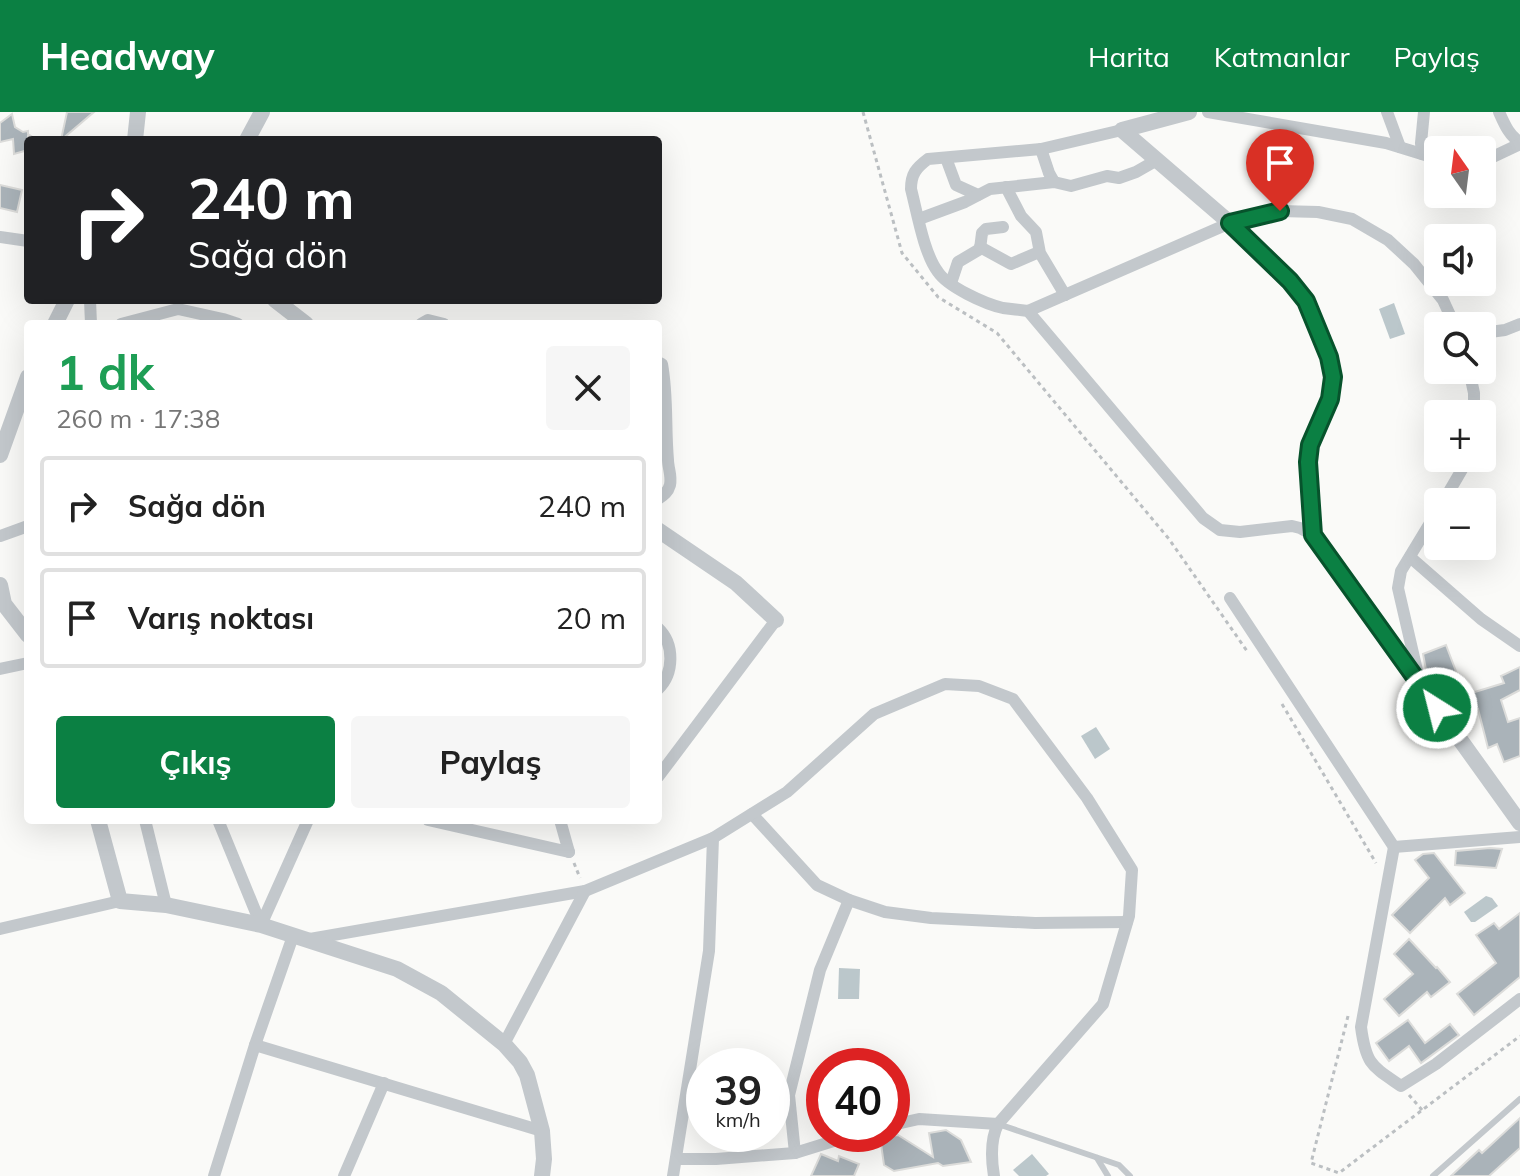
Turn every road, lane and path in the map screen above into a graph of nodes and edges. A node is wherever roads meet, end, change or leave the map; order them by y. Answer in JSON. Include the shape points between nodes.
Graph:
{"nodes":[{"id":1,"x":138,"y":112,"type":"edge"},
{"id":2,"x":262,"y":112,"type":"edge"},
{"id":3,"x":863,"y":112,"type":"edge"},
{"id":4,"x":1189,"y":112,"type":"edge"},
{"id":5,"x":1208,"y":112,"type":"edge"},
{"id":6,"x":1289,"y":112,"type":"edge"},
{"id":7,"x":1387,"y":112,"type":"edge"},
{"id":8,"x":1424,"y":112,"type":"edge"},
{"id":9,"x":1499,"y":112,"type":"edge"},
{"id":10,"x":1291,"y":127,"type":"junction"},
{"id":11,"x":1122,"y":130,"type":"junction"},
{"id":12,"x":135,"y":136,"type":"edge"},
{"id":13,"x":249,"y":136,"type":"edge"},
{"id":14,"x":1520,"y":143,"type":"edge"},
{"id":15,"x":1400,"y":147,"type":"junction"},
{"id":16,"x":1041,"y":149,"type":"junction"},
{"id":17,"x":1422,"y":154,"type":"joint"},
{"id":18,"x":1496,"y":155,"type":"edge"},
{"id":19,"x":946,"y":158,"type":"junction"},
{"id":20,"x":1157,"y":160,"type":"junction"},
{"id":21,"x":1054,"y":182,"type":"junction"},
{"id":22,"x":1006,"y":187,"type":"junction"},
{"id":23,"x":978,"y":195,"type":"junction"},
{"id":24,"x":919,"y":219,"type":"junction"},
{"id":25,"x":1230,"y":223,"type":"junction"},
{"id":26,"x":1003,"y":227,"type":"dead end"},
{"id":27,"x":0,"y":237,"type":"edge"},
{"id":28,"x":24,"y":240,"type":"edge"},
{"id":29,"x":980,"y":247,"type":"junction"},
{"id":30,"x":1039,"y":252,"type":"junction"},
{"id":31,"x":951,"y":283,"type":"junction"},
{"id":32,"x":1065,"y":295,"type":"junction"},
{"id":33,"x":280,"y":304,"type":"edge"},
{"id":34,"x":1028,"y":311,"type":"junction"},
{"id":35,"x":1449,"y":312,"type":"edge"},
{"id":36,"x":136,"y":320,"type":"edge"},
{"id":37,"x":226,"y":320,"type":"edge"},
{"id":38,"x":301,"y":320,"type":"edge"},
{"id":39,"x":1520,"y":324,"type":"edge"},
{"id":40,"x":1496,"y":331,"type":"edge"},
{"id":41,"x":662,"y":364,"type":"edge"},
{"id":42,"x":24,"y":388,"type":"edge"},
{"id":43,"x":0,"y":455,"type":"edge"},
{"id":44,"x":662,"y":496,"type":"edge"},
{"id":45,"x":24,"y":527,"type":"edge"},
{"id":46,"x":662,"y":533,"type":"edge"},
{"id":47,"x":1424,"y":534,"type":"edge"},
{"id":48,"x":1313,"y":535,"type":"junction"},
{"id":49,"x":0,"y":536,"type":"edge"},
{"id":50,"x":1410,"y":557,"type":"junction"},
{"id":51,"x":0,"y":585,"type":"edge"},
{"id":52,"x":1230,"y":598,"type":"dead end"},
{"id":53,"x":776,"y":620,"type":"joint"},
{"id":54,"x":24,"y":630,"type":"edge"},
{"id":55,"x":662,"y":632,"type":"edge"},
{"id":56,"x":1520,"y":646,"type":"edge"},
{"id":57,"x":1254,"y":662,"type":"dead end"},
{"id":58,"x":24,"y":664,"type":"edge"},
{"id":59,"x":0,"y":669,"type":"edge"},
{"id":60,"x":662,"y":685,"type":"edge"},
{"id":61,"x":1420,"y":686,"type":"junction"},
{"id":62,"x":1278,"y":698,"type":"dead end"},
{"id":63,"x":662,"y":772,"type":"edge"},
{"id":64,"x":752,"y":814,"type":"junction"},
{"id":65,"x":1520,"y":823,"type":"edge"},
{"id":66,"x":99,"y":824,"type":"edge"},
{"id":67,"x":146,"y":824,"type":"edge"},
{"id":68,"x":220,"y":824,"type":"edge"},
{"id":69,"x":306,"y":824,"type":"edge"},
{"id":70,"x":446,"y":824,"type":"edge"},
{"id":71,"x":561,"y":824,"type":"edge"},
{"id":72,"x":1520,"y":837,"type":"edge"},
{"id":73,"x":713,"y":838,"type":"junction"},
{"id":74,"x":1394,"y":847,"type":"junction"},
{"id":75,"x":569,"y":852,"type":"junction"},
{"id":76,"x":1376,"y":861,"type":"dead end"},
{"id":77,"x":585,"y":891,"type":"junction"},
{"id":78,"x":849,"y":900,"type":"junction"},
{"id":79,"x":120,"y":901,"type":"junction"},
{"id":80,"x":166,"y":905,"type":"junction"},
{"id":81,"x":1127,"y":922,"type":"junction"},
{"id":82,"x":261,"y":925,"type":"junction"},
{"id":83,"x":0,"y":929,"type":"edge"},
{"id":84,"x":300,"y":938,"type":"junction"},
{"id":85,"x":1520,"y":999,"type":"edge"},
{"id":86,"x":1349,"y":1011,"type":"dead end"},
{"id":87,"x":1520,"y":1036,"type":"edge"},
{"id":88,"x":504,"y":1044,"type":"junction"},
{"id":89,"x":255,"y":1045,"type":"junction"},
{"id":90,"x":384,"y":1083,"type":"junction"},
{"id":91,"x":1401,"y":1086,"type":"junction"},
{"id":92,"x":1520,"y":1099,"type":"edge"},
{"id":93,"x":1422,"y":1110,"type":"junction"},
{"id":94,"x":910,"y":1121,"type":"edge"},
{"id":95,"x":998,"y":1124,"type":"junction"},
{"id":96,"x":542,"y":1131,"type":"junction"},
{"id":97,"x":806,"y":1150,"type":"edge"},
{"id":98,"x":795,"y":1153,"type":"junction"},
{"id":99,"x":1097,"y":1158,"type":"junction"},
{"id":100,"x":676,"y":1159,"type":"junction"},
{"id":101,"x":214,"y":1176,"type":"edge"},
{"id":102,"x":344,"y":1176,"type":"edge"},
{"id":103,"x":542,"y":1176,"type":"edge"},
{"id":104,"x":673,"y":1176,"type":"edge"},
{"id":105,"x":994,"y":1176,"type":"edge"},
{"id":106,"x":1108,"y":1176,"type":"edge"},
{"id":107,"x":1130,"y":1176,"type":"edge"},
{"id":108,"x":1433,"y":1176,"type":"edge"}],
"edges":[{"from":1,"to":12,"type":"street"},
{"from":2,"to":13,"type":"street"},
{"from":3,"to":57,"type":"path","via":[[902,253],[938,297],[997,333],[1169,539]]},
{"from":4,"to":11,"type":"street"},
{"from":5,"to":10,"type":"street"},
{"from":6,"to":10,"type":"street"},
{"from":7,"to":15,"type":"street"},
{"from":8,"to":17,"type":"street"},
{"from":9,"to":14,"type":"street"},
{"from":10,"to":15,"type":"street"},
{"from":11,"to":16,"type":"street"},
{"from":11,"to":20,"type":"street"},
{"from":14,"to":18,"type":"street"},
{"from":15,"to":17,"type":"street"},
{"from":16,"to":19,"type":"street"},
{"from":16,"to":21,"type":"street"},
{"from":19,"to":23,"type":"street","via":[[956,185]]},
{"from":19,"to":24,"type":"street","via":[[928,159],[911,178]]},
{"from":20,"to":21,"type":"street","via":[[1119,178],[1071,186]]},
{"from":20,"to":25,"type":"street"},
{"from":21,"to":22,"type":"street"},
{"from":22,"to":23,"type":"street"},
{"from":22,"to":30,"type":"street","via":[[1036,232]]},
{"from":23,"to":24,"type":"street"},
{"from":24,"to":31,"type":"street","via":[[937,272]]},
{"from":25,"to":32,"type":"street"},
{"from":25,"to":35,"type":"street","via":[[1280,211],[1352,219],[1388,240],[1414,264]]},
{"from":25,"to":48,"type":"street","via":[[1306,301],[1329,357],[1330,399],[1308,462]]},
{"from":26,"to":29,"type":"street","via":[[986,229]]},
{"from":27,"to":28,"type":"street"},
{"from":29,"to":30,"type":"street","via":[[1011,264]]},
{"from":29,"to":31,"type":"street","via":[[958,262]]},
{"from":30,"to":32,"type":"street"},
{"from":31,"to":34,"type":"street","via":[[1002,307]]},
{"from":32,"to":34,"type":"street"},
{"from":33,"to":38,"type":"street"},
{"from":34,"to":48,"type":"street","via":[[1203,518],[1220,530],[1292,526]]},
{"from":36,"to":37,"type":"street","via":[[178,309]]},
{"from":39,"to":40,"type":"street"},
{"from":41,"to":44,"type":"street","via":[[671,475]]},
{"from":42,"to":43,"type":"street"},
{"from":45,"to":49,"type":"street"},
{"from":46,"to":53,"type":"street","via":[[736,583]]},
{"from":47,"to":50,"type":"street"},
{"from":48,"to":61,"type":"street"},
{"from":50,"to":56,"type":"street"},
{"from":50,"to":61,"type":"street","via":[[1398,588]]},
{"from":51,"to":54,"type":"street","via":[[4,604]]},
{"from":52,"to":74,"type":"street"},
{"from":53,"to":63,"type":"street"},
{"from":55,"to":60,"type":"street","via":[[670,648],[670,667]]},
{"from":58,"to":59,"type":"street"},
{"from":61,"to":65,"type":"street"},
{"from":62,"to":76,"type":"path"},
{"from":64,"to":73,"type":"street"},
{"from":64,"to":78,"type":"street","via":[[817,885]]},
{"from":64,"to":81,"type":"street","via":[[787,792],[874,714],[945,684],[979,686],[1013,699],[1087,798],[1132,870]]},
{"from":66,"to":79,"type":"street"},
{"from":67,"to":80,"type":"street"},
{"from":68,"to":82,"type":"street"},
{"from":69,"to":82,"type":"street"},
{"from":70,"to":75,"type":"street"},
{"from":71,"to":75,"type":"street"},
{"from":72,"to":74,"type":"street"},
{"from":73,"to":77,"type":"street"},
{"from":73,"to":100,"type":"street","via":[[709,951]]},
{"from":74,"to":91,"type":"street","via":[[1361,1027],[1372,1065]]},
{"from":75,"to":77,"type":"path"},
{"from":77,"to":84,"type":"street"},
{"from":77,"to":88,"type":"street"},
{"from":78,"to":81,"type":"street","via":[[885,912],[931,918]]},
{"from":78,"to":98,"type":"street","via":[[820,970],[789,1095]]},
{"from":79,"to":80,"type":"street"},
{"from":79,"to":83,"type":"street"},
{"from":80,"to":82,"type":"street"},
{"from":81,"to":95,"type":"street","via":[[1103,1004]]},
{"from":82,"to":84,"type":"street"},
{"from":84,"to":88,"type":"street","via":[[397,969],[441,993]]},
{"from":84,"to":89,"type":"street"},
{"from":85,"to":91,"type":"street"},
{"from":86,"to":93,"type":"path","via":[[1311,1163],[1339,1173]]},
{"from":87,"to":93,"type":"path"},
{"from":88,"to":96,"type":"street","via":[[527,1075]]},
{"from":89,"to":90,"type":"street"},
{"from":89,"to":101,"type":"street"},
{"from":90,"to":96,"type":"street"},
{"from":90,"to":102,"type":"street"},
{"from":91,"to":93,"type":"path"},
{"from":92,"to":108,"type":"lane"},
{"from":94,"to":95,"type":"street"},
{"from":95,"to":99,"type":"lane"},
{"from":95,"to":105,"type":"street","via":[[993,1134]]},
{"from":96,"to":103,"type":"street"},
{"from":97,"to":98,"type":"street"},
{"from":98,"to":100,"type":"street"},
{"from":99,"to":106,"type":"lane"},
{"from":99,"to":107,"type":"lane","via":[[1119,1165]]},
{"from":100,"to":104,"type":"street"}]}
